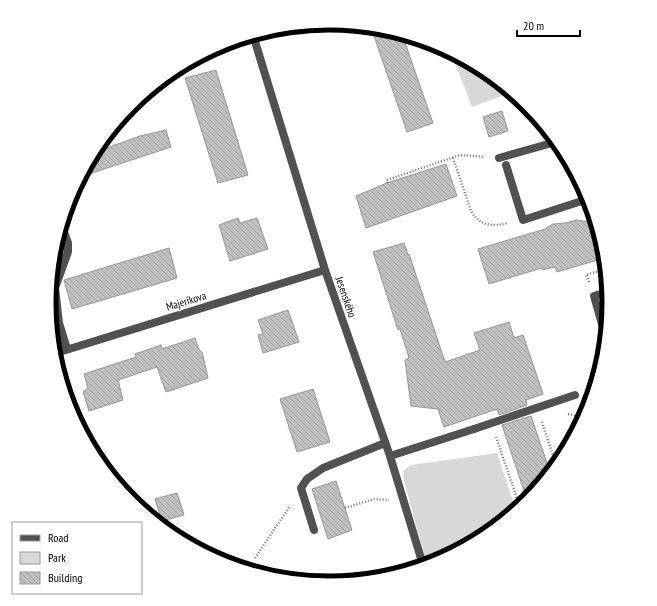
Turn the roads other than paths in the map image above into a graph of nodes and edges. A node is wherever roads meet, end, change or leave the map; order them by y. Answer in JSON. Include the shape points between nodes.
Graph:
{"nodes":[{"id":1,"x":255,"y":40,"type":"edge"},
{"id":2,"x":550,"y":143,"type":"edge"},
{"id":3,"x":499,"y":158,"type":"road end"},
{"id":4,"x":506,"y":165,"type":"dead end"},
{"id":5,"x":582,"y":202,"type":"edge"},
{"id":6,"x":65,"y":234,"type":"edge"},
{"id":7,"x":325,"y":270,"type":"junction"},
{"id":8,"x":56,"y":285,"type":"edge"},
{"id":9,"x":601,"y":294,"type":"edge"},
{"id":10,"x":56,"y":296,"type":"edge"},
{"id":11,"x":601,"y":321,"type":"edge"},
{"id":12,"x":67,"y":349,"type":"junction"},
{"id":13,"x":60,"y":352,"type":"edge"},
{"id":14,"x":575,"y":395,"type":"dead end"},
{"id":15,"x":385,"y":443,"type":"junction"},
{"id":16,"x":390,"y":456,"type":"junction"},
{"id":17,"x":314,"y":530,"type":"dead end"},
{"id":18,"x":421,"y":560,"type":"edge"}],
"edges":[{"from":1,"to":7,"type":"street","name":"Jesenského"},
{"from":2,"to":3,"type":"street"},
{"from":4,"to":5,"type":"street","via":[[523,220]]},
{"from":6,"to":8,"type":"street","via":[[68,252]]},
{"from":7,"to":12,"type":"street","name":"Majeríkova"},
{"from":7,"to":15,"type":"street","name":"Jesenského"},
{"from":9,"to":11,"type":"street","via":[[594,296]]},
{"from":10,"to":12,"type":"street","via":[[59,322]]},
{"from":12,"to":13,"type":"street","name":"Majeríkova"},
{"from":14,"to":16,"type":"street"},
{"from":15,"to":16,"type":"street","name":"Jesenského"},
{"from":15,"to":17,"type":"street","via":[[323,468],[307,479],[301,488]]},
{"from":16,"to":18,"type":"street","name":"Jesenského"}]}
